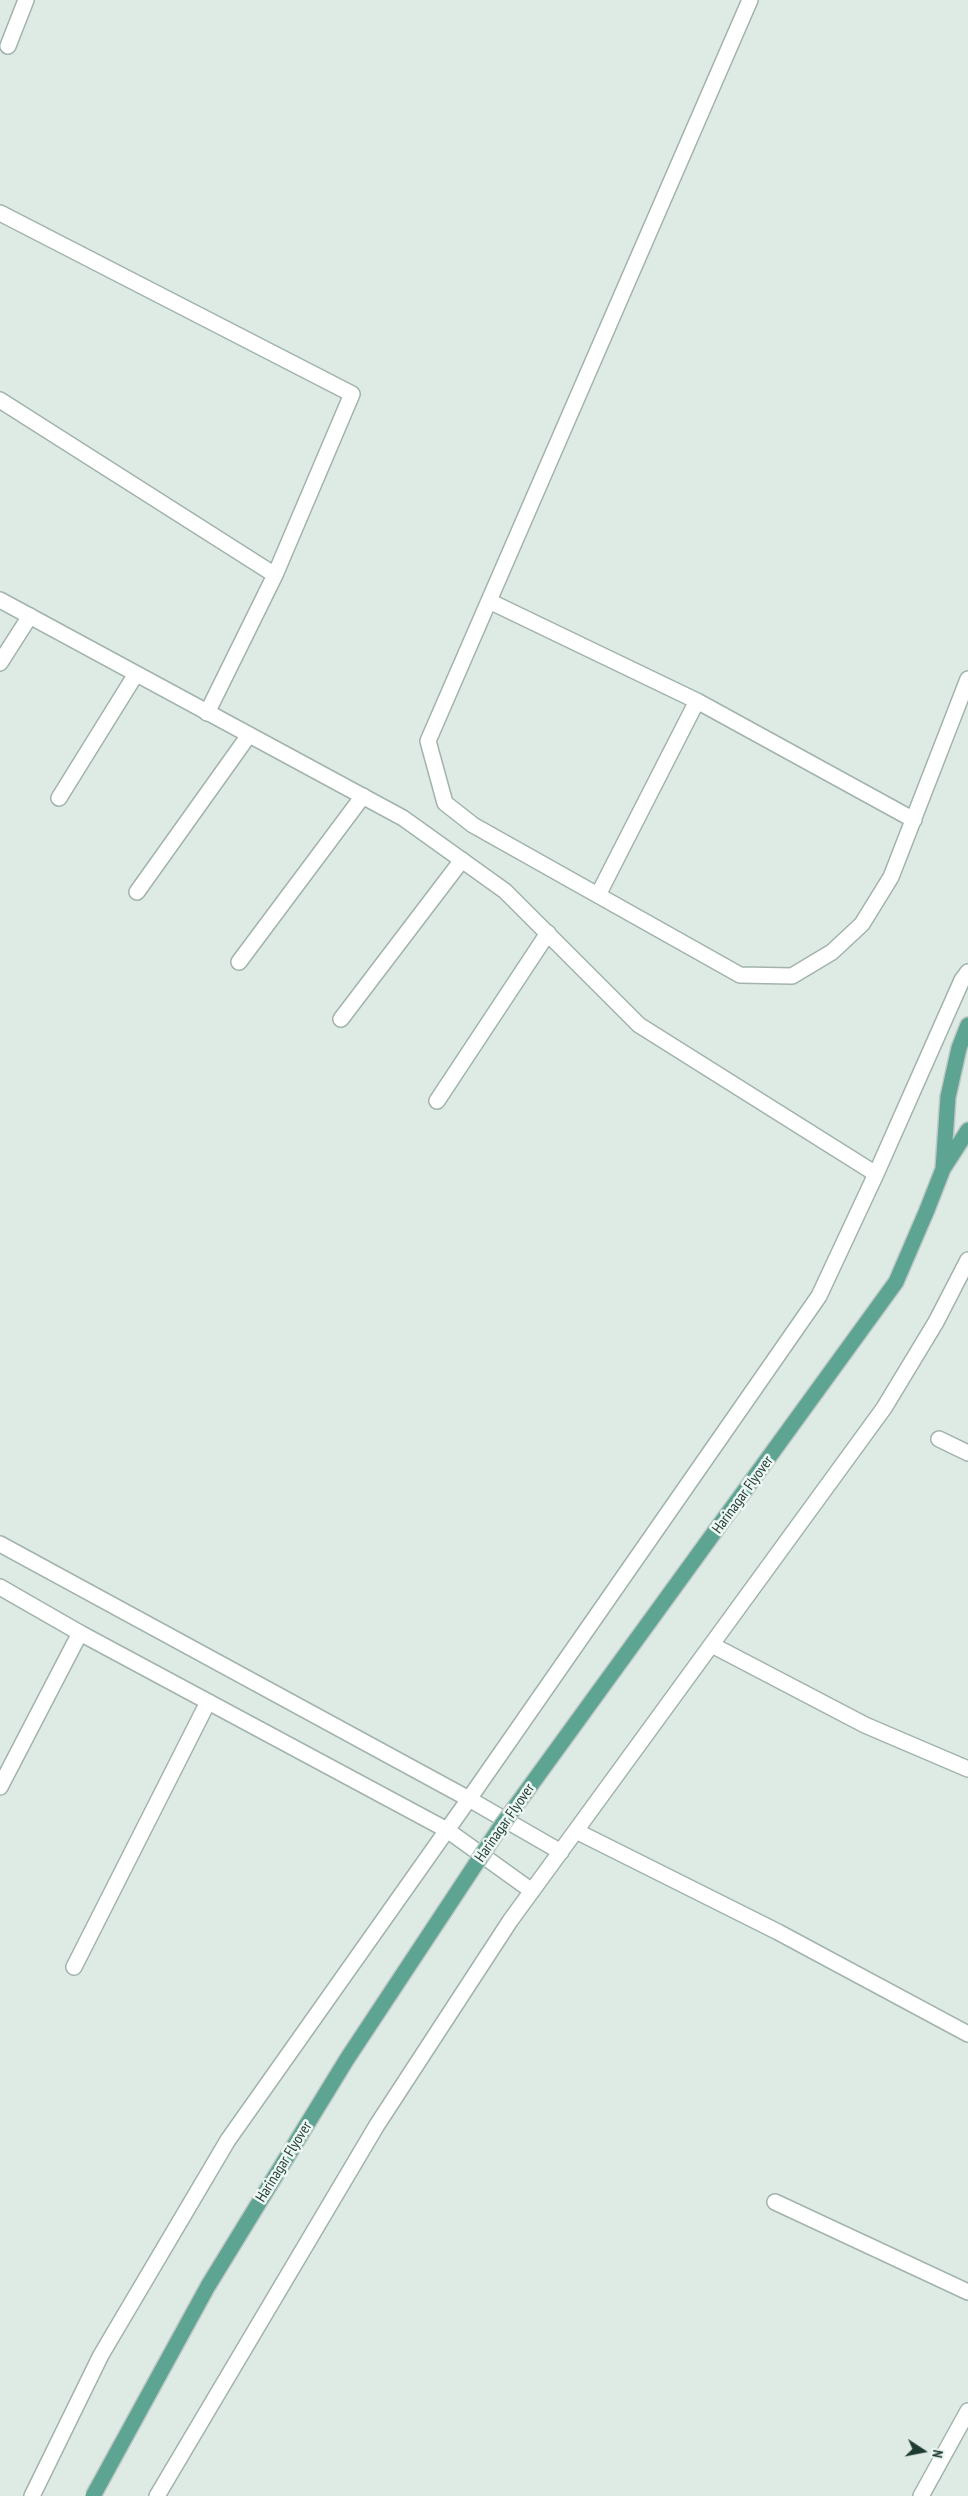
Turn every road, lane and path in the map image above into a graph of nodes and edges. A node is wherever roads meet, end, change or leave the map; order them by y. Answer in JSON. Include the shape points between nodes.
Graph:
{"nodes":[{"id":1,"x":26,"y":0,"type":"edge"},
{"id":2,"x":750,"y":0,"type":"edge"},
{"id":3,"x":8,"y":46,"type":"dead end"},
{"id":4,"x":0,"y":213,"type":"edge"},
{"id":5,"x":0,"y":400,"type":"edge"},
{"id":6,"x":275,"y":575,"type":"junction"},
{"id":7,"x":0,"y":600,"type":"edge"},
{"id":8,"x":489,"y":601,"type":"junction"},
{"id":9,"x":30,"y":616,"type":"junction"},
{"id":10,"x":0,"y":663,"type":"edge"},
{"id":11,"x":136,"y":674,"type":"junction"},
{"id":12,"x":968,"y":679,"type":"edge"},
{"id":13,"x":697,"y":700,"type":"junction"},
{"id":14,"x":207,"y":713,"type":"junction"},
{"id":15,"x":249,"y":735,"type":"junction"},
{"id":16,"x":363,"y":796,"type":"junction"},
{"id":17,"x":59,"y":798,"type":"dead end"},
{"id":18,"x":914,"y":820,"type":"junction"},
{"id":19,"x":462,"y":860,"type":"junction"},
{"id":20,"x":137,"y":892,"type":"dead end"},
{"id":21,"x":598,"y":895,"type":"junction"},
{"id":22,"x":548,"y":934,"type":"junction"},
{"id":23,"x":239,"y":962,"type":"dead end"},
{"id":24,"x":968,"y":972,"type":"edge"},
{"id":25,"x":342,"y":1019,"type":"dead end"},
{"id":26,"x":968,"y":1026,"type":"edge"},
{"id":27,"x":437,"y":1101,"type":"dead end"},
{"id":28,"x":968,"y":1130,"type":"edge"},
{"id":29,"x":942,"y":1169,"type":"junction"},
{"id":30,"x":876,"y":1174,"type":"junction"},
{"id":31,"x":968,"y":1260,"type":"edge"},
{"id":32,"x":939,"y":1440,"type":"dead end"},
{"id":33,"x":968,"y":1454,"type":"edge"},
{"id":34,"x":0,"y":1544,"type":"edge"},
{"id":35,"x":0,"y":1587,"type":"edge"},
{"id":36,"x":80,"y":1633,"type":"junction"},
{"id":37,"x":712,"y":1645,"type":"junction"},
{"id":38,"x":208,"y":1702,"type":"junction"},
{"id":39,"x":968,"y":1769,"type":"edge"},
{"id":40,"x":0,"y":1786,"type":"edge"},
{"id":41,"x":469,"y":1799,"type":"junction"},
{"id":42,"x":447,"y":1830,"type":"junction"},
{"id":43,"x":576,"y":1831,"type":"junction"},
{"id":44,"x":561,"y":1852,"type":"junction"},
{"id":45,"x":532,"y":1891,"type":"junction"},
{"id":46,"x":74,"y":1967,"type":"dead end"},
{"id":47,"x":968,"y":2034,"type":"edge"},
{"id":48,"x":775,"y":2202,"type":"dead end"},
{"id":49,"x":968,"y":2292,"type":"edge"},
{"id":50,"x":968,"y":2411,"type":"edge"},
{"id":51,"x":32,"y":2496,"type":"edge"},
{"id":52,"x":93,"y":2496,"type":"edge"},
{"id":53,"x":157,"y":2496,"type":"edge"},
{"id":54,"x":921,"y":2496,"type":"edge"}],
"edges":[{"from":1,"to":3,"type":"street"},
{"from":2,"to":8,"type":"street"},
{"from":4,"to":6,"type":"street","via":[[352,394]]},
{"from":5,"to":6,"type":"street"},
{"from":6,"to":14,"type":"street"},
{"from":7,"to":9,"type":"street"},
{"from":8,"to":13,"type":"street"},
{"from":8,"to":21,"type":"street","via":[[428,741],[445,803],[473,825]]},
{"from":9,"to":10,"type":"street"},
{"from":9,"to":11,"type":"street"},
{"from":11,"to":14,"type":"street"},
{"from":11,"to":17,"type":"street"},
{"from":12,"to":18,"type":"street"},
{"from":13,"to":18,"type":"street"},
{"from":13,"to":21,"type":"street"},
{"from":14,"to":15,"type":"street"},
{"from":15,"to":16,"type":"street"},
{"from":15,"to":20,"type":"street"},
{"from":16,"to":19,"type":"street","via":[[403,818]]},
{"from":16,"to":23,"type":"street"},
{"from":18,"to":21,"type":"street","via":[[890,877],[862,924],[832,952],[792,976],[740,976]]},
{"from":19,"to":22,"type":"street","via":[[505,891]]},
{"from":19,"to":25,"type":"street"},
{"from":22,"to":27,"type":"street"},
{"from":22,"to":30,"type":"street","via":[[639,1025]]},
{"from":24,"to":30,"type":"street"},
{"from":26,"to":29,"type":"main road","name":"Harinagar Flyover","via":[[959,1048],[948,1097]]},
{"from":28,"to":29,"type":"main road","name":"Harinagar Flyover"},
{"from":29,"to":52,"type":"main road","name":"Harinagar Flyover","bridge":true,"via":[[896,1282],[499,1829],[347,2059],[208,2286]]},
{"from":30,"to":41,"type":"street","via":[[819,1296]]},
{"from":31,"to":37,"type":"street","via":[[936,1322],[884,1408]]},
{"from":32,"to":33,"type":"street"},
{"from":34,"to":41,"type":"street"},
{"from":35,"to":36,"type":"street"},
{"from":36,"to":38,"type":"street"},
{"from":36,"to":40,"type":"street"},
{"from":37,"to":39,"type":"street","via":[[865,1725]]},
{"from":37,"to":43,"type":"street"},
{"from":38,"to":42,"type":"street"},
{"from":38,"to":46,"type":"street"},
{"from":41,"to":42,"type":"street"},
{"from":41,"to":44,"type":"street"},
{"from":42,"to":45,"type":"street"},
{"from":42,"to":51,"type":"street","via":[[228,2140],[101,2355]]},
{"from":43,"to":44,"type":"street"},
{"from":43,"to":47,"type":"street","via":[[778,1932]]},
{"from":44,"to":45,"type":"street"},
{"from":45,"to":53,"type":"street","via":[[377,2125]]},
{"from":48,"to":49,"type":"street"},
{"from":50,"to":54,"type":"street"}]}
